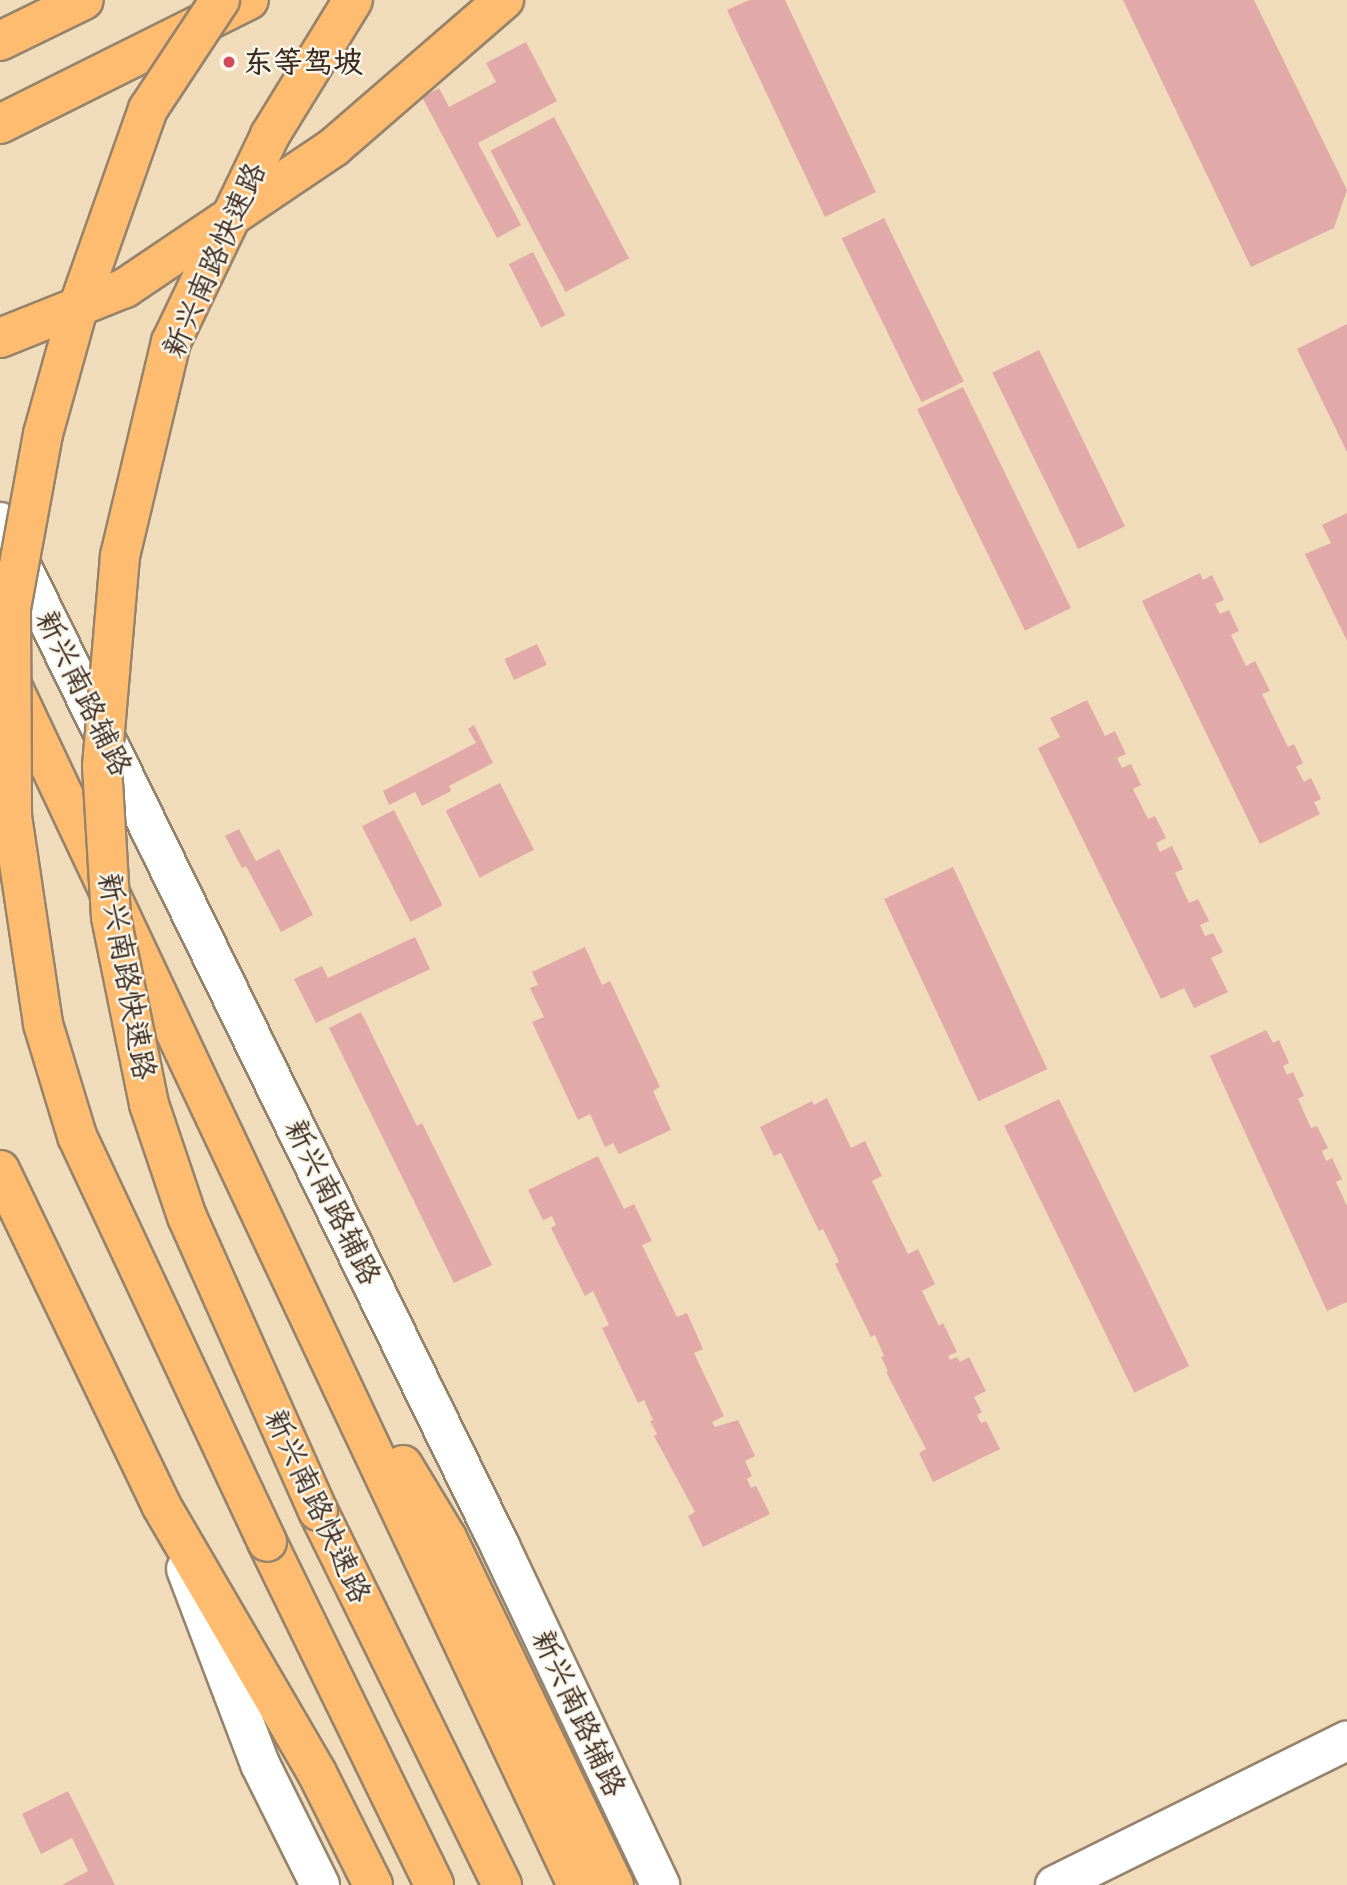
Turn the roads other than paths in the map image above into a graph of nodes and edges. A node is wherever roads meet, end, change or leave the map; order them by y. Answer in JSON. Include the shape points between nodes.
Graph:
{"nodes":[{"id":1,"x":84,"y":0,"type":"edge"},
{"id":2,"x":220,"y":0,"type":"edge"},
{"id":3,"x":249,"y":0,"type":"edge"},
{"id":4,"x":353,"y":0,"type":"edge"},
{"id":5,"x":504,"y":0,"type":"edge"},
{"id":6,"x":0,"y":41,"type":"edge"},
{"id":7,"x":0,"y":124,"type":"edge"},
{"id":8,"x":0,"y":338,"type":"edge"},
{"id":9,"x":0,"y":522,"type":"edge"},
{"id":10,"x":0,"y":660,"type":"edge"},
{"id":11,"x":0,"y":1170,"type":"edge"},
{"id":12,"x":280,"y":1255,"type":"junction"},
{"id":13,"x":161,"y":1505,"type":"junction"},
{"id":14,"x":1347,"y":1741,"type":"edge"},
{"id":15,"x":320,"y":1885,"type":"edge"},
{"id":16,"x":373,"y":1885,"type":"edge"},
{"id":17,"x":434,"y":1885,"type":"edge"},
{"id":18,"x":502,"y":1885,"type":"edge"},
{"id":19,"x":577,"y":1885,"type":"edge"},
{"id":20,"x":614,"y":1885,"type":"edge"},
{"id":21,"x":660,"y":1885,"type":"edge"},
{"id":22,"x":1055,"y":1885,"type":"edge"}],
"edges":[{"from":1,"to":6,"type":"main road"},
{"from":2,"to":17,"type":"main road","name":"新兴南路快速路","bridge":true,"via":[[148,109],[79,304],[43,434],[11,609],[12,816],[43,1024],[77,1136]]},
{"from":3,"to":7,"type":"main road"},
{"from":4,"to":18,"type":"main road","name":"新兴南路快速路","bridge":true,"via":[[270,135],[171,342],[120,556],[102,766],[111,917],[149,1104],[187,1217],[318,1511]]},
{"from":5,"to":8,"type":"main road","bridge":true,"via":[[334,147],[136,281]]},
{"from":9,"to":21,"type":"street","name":"新兴南路辅路","via":[[500,1546]]},
{"from":10,"to":12,"type":"main road"},
{"from":11,"to":13,"type":"main road"},
{"from":12,"to":19,"type":"main road"},
{"from":12,"to":20,"type":"main road","via":[[447,1538]]},
{"from":13,"to":15,"type":"street","via":[[260,1764]]},
{"from":13,"to":16,"type":"main road","via":[[317,1773]]},
{"from":14,"to":22,"type":"street"}]}
